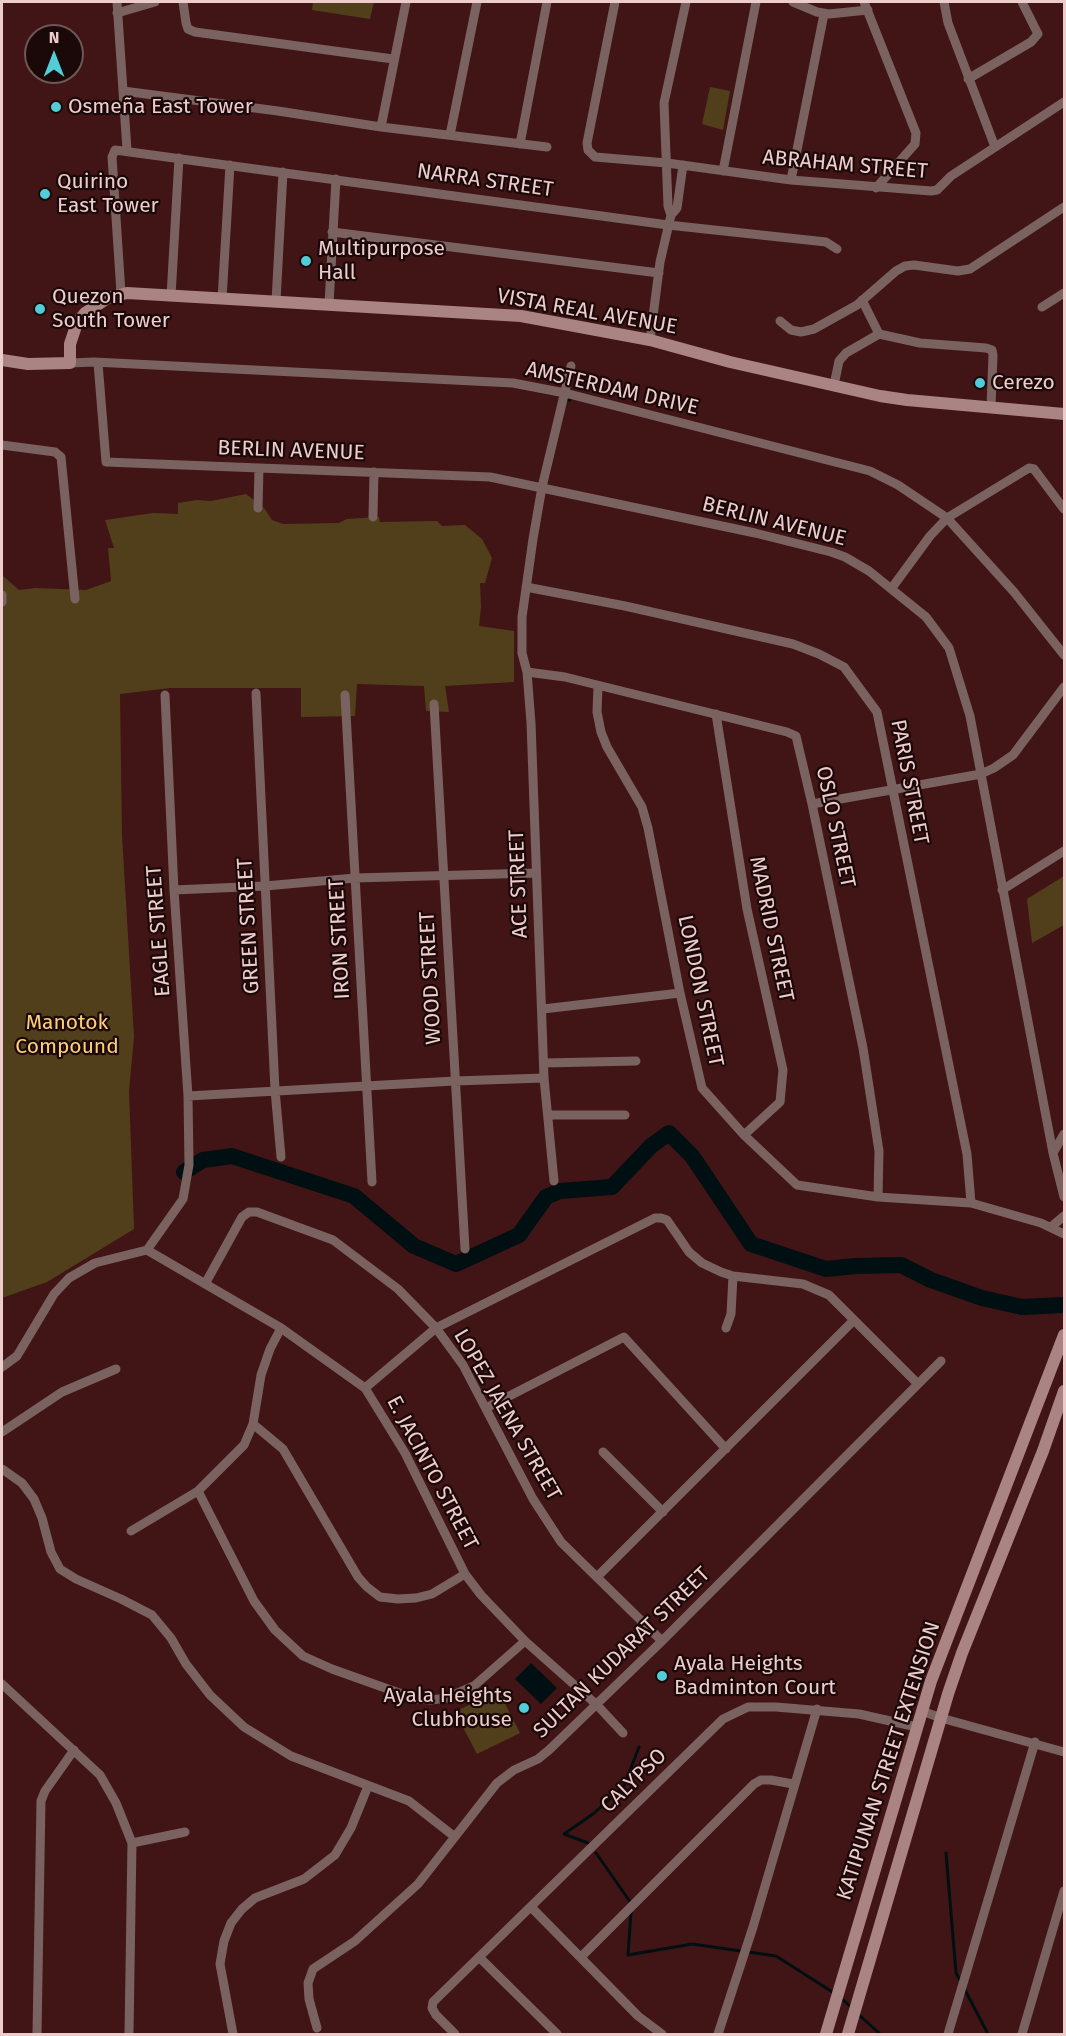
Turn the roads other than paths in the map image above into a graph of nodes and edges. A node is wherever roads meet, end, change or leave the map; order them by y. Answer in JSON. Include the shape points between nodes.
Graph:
{"nodes":[{"id":1,"x":117,"y":2,"type":"edge"},
{"id":2,"x":155,"y":2,"type":"edge"},
{"id":3,"x":183,"y":2,"type":"edge"},
{"id":4,"x":406,"y":2,"type":"edge"},
{"id":5,"x":477,"y":2,"type":"edge"},
{"id":6,"x":547,"y":2,"type":"edge"},
{"id":7,"x":615,"y":2,"type":"edge"},
{"id":8,"x":686,"y":2,"type":"edge"},
{"id":9,"x":756,"y":2,"type":"edge"},
{"id":10,"x":793,"y":2,"type":"edge"},
{"id":11,"x":944,"y":2,"type":"edge"},
{"id":12,"x":1022,"y":2,"type":"edge"},
{"id":13,"x":866,"y":6,"type":"edge"},
{"id":14,"x":117,"y":13,"type":"junction"},
{"id":15,"x":824,"y":14,"type":"junction"},
{"id":16,"x":393,"y":59,"type":"junction"},
{"id":17,"x":968,"y":79,"type":"junction"},
{"id":18,"x":123,"y":91,"type":"junction"},
{"id":19,"x":1065,"y":102,"type":"edge"},
{"id":20,"x":381,"y":127,"type":"junction"},
{"id":21,"x":450,"y":135,"type":"junction"},
{"id":22,"x":520,"y":144,"type":"junction"},
{"id":23,"x":547,"y":147,"type":"dead end"},
{"id":24,"x":995,"y":147,"type":"junction"},
{"id":25,"x":127,"y":150,"type":"junction"},
{"id":26,"x":179,"y":158,"type":"junction"},
{"id":27,"x":667,"y":163,"type":"junction"},
{"id":28,"x":230,"y":165,"type":"junction"},
{"id":29,"x":683,"y":165,"type":"junction"},
{"id":30,"x":723,"y":171,"type":"junction"},
{"id":31,"x":283,"y":172,"type":"junction"},
{"id":32,"x":336,"y":179,"type":"junction"},
{"id":33,"x":790,"y":180,"type":"junction"},
{"id":34,"x":876,"y":188,"type":"junction"},
{"id":35,"x":1065,"y":207,"type":"edge"},
{"id":36,"x":669,"y":220,"type":"junction"},
{"id":37,"x":332,"y":232,"type":"junction"},
{"id":38,"x":837,"y":249,"type":"dead end"},
{"id":39,"x":659,"y":273,"type":"junction"},
{"id":40,"x":121,"y":293,"type":"junction"},
{"id":41,"x":1065,"y":293,"type":"edge"},
{"id":42,"x":171,"y":296,"type":"junction"},
{"id":43,"x":222,"y":299,"type":"junction"},
{"id":44,"x":862,"y":300,"type":"junction"},
{"id":45,"x":276,"y":301,"type":"junction"},
{"id":46,"x":329,"y":304,"type":"junction"},
{"id":47,"x":1042,"y":307,"type":"dead end"},
{"id":48,"x":780,"y":321,"type":"dead end"},
{"id":49,"x":879,"y":334,"type":"junction"},
{"id":50,"x":651,"y":340,"type":"junction"},
{"id":51,"x":2,"y":360,"type":"edge"},
{"id":52,"x":70,"y":363,"type":"junction"},
{"id":53,"x":98,"y":363,"type":"junction"},
{"id":54,"x":571,"y":366,"type":"dead end"},
{"id":55,"x":834,"y":385,"type":"junction"},
{"id":56,"x":565,"y":393,"type":"junction"},
{"id":57,"x":991,"y":407,"type":"junction"},
{"id":58,"x":1065,"y":414,"type":"edge"},
{"id":59,"x":2,"y":445,"type":"edge"},
{"id":60,"x":259,"y":468,"type":"junction"},
{"id":61,"x":374,"y":472,"type":"junction"},
{"id":62,"x":542,"y":487,"type":"junction"},
{"id":63,"x":258,"y":508,"type":"dead end"},
{"id":64,"x":1065,"y":509,"type":"edge"},
{"id":65,"x":373,"y":517,"type":"dead end"},
{"id":66,"x":947,"y":518,"type":"junction"},
{"id":67,"x":526,"y":587,"type":"junction"},
{"id":68,"x":891,"y":589,"type":"junction"},
{"id":69,"x":2,"y":595,"type":"edge"},
{"id":70,"x":75,"y":599,"type":"dead end"},
{"id":71,"x":2,"y":602,"type":"edge"},
{"id":72,"x":1065,"y":655,"type":"edge"},
{"id":73,"x":527,"y":672,"type":"junction"},
{"id":74,"x":598,"y":686,"type":"junction"},
{"id":75,"x":1065,"y":687,"type":"edge"},
{"id":76,"x":256,"y":693,"type":"dead end"},
{"id":77,"x":165,"y":695,"type":"dead end"},
{"id":78,"x":345,"y":695,"type":"dead end"},
{"id":79,"x":434,"y":704,"type":"dead end"},
{"id":80,"x":716,"y":714,"type":"junction"},
{"id":81,"x":981,"y":774,"type":"junction"},
{"id":82,"x":892,"y":789,"type":"junction"},
{"id":83,"x":812,"y":804,"type":"junction"},
{"id":84,"x":1065,"y":851,"type":"edge"},
{"id":85,"x":535,"y":873,"type":"junction"},
{"id":86,"x":444,"y":874,"type":"junction"},
{"id":87,"x":355,"y":878,"type":"junction"},
{"id":88,"x":265,"y":886,"type":"junction"},
{"id":89,"x":174,"y":890,"type":"junction"},
{"id":90,"x":1002,"y":890,"type":"junction"},
{"id":91,"x":680,"y":993,"type":"junction"},
{"id":92,"x":543,"y":1009,"type":"junction"},
{"id":93,"x":636,"y":1061,"type":"dead end"},
{"id":94,"x":544,"y":1063,"type":"junction"},
{"id":95,"x":544,"y":1078,"type":"junction"},
{"id":96,"x":455,"y":1080,"type":"junction"},
{"id":97,"x":366,"y":1086,"type":"junction"},
{"id":98,"x":275,"y":1090,"type":"junction"},
{"id":99,"x":188,"y":1096,"type":"junction"},
{"id":100,"x":548,"y":1115,"type":"junction"},
{"id":101,"x":625,"y":1115,"type":"dead end"},
{"id":102,"x":1065,"y":1134,"type":"edge"},
{"id":103,"x":744,"y":1135,"type":"junction"},
{"id":104,"x":1053,"y":1153,"type":"junction"},
{"id":105,"x":281,"y":1157,"type":"dead end"},
{"id":106,"x":554,"y":1181,"type":"dead end"},
{"id":107,"x":372,"y":1182,"type":"dead end"},
{"id":108,"x":878,"y":1197,"type":"junction"},
{"id":109,"x":1065,"y":1197,"type":"edge"},
{"id":110,"x":971,"y":1203,"type":"junction"},
{"id":111,"x":1065,"y":1216,"type":"edge"},
{"id":112,"x":1051,"y":1227,"type":"junction"},
{"id":113,"x":1065,"y":1234,"type":"edge"},
{"id":114,"x":465,"y":1249,"type":"dead end"},
{"id":115,"x":147,"y":1250,"type":"junction"},
{"id":116,"x":733,"y":1276,"type":"junction"},
{"id":117,"x":205,"y":1284,"type":"junction"},
{"id":118,"x":854,"y":1320,"type":"junction"},
{"id":119,"x":281,"y":1328,"type":"junction"},
{"id":120,"x":436,"y":1328,"type":"junction"},
{"id":121,"x":726,"y":1328,"type":"dead end"},
{"id":122,"x":1065,"y":1335,"type":"edge"},
{"id":123,"x":941,"y":1361,"type":"dead end"},
{"id":124,"x":2,"y":1367,"type":"edge"},
{"id":125,"x":116,"y":1369,"type":"dead end"},
{"id":126,"x":918,"y":1384,"type":"junction"},
{"id":127,"x":364,"y":1388,"type":"junction"},
{"id":128,"x":1065,"y":1392,"type":"edge"},
{"id":129,"x":486,"y":1408,"type":"junction"},
{"id":130,"x":253,"y":1424,"type":"junction"},
{"id":131,"x":2,"y":1432,"type":"edge"},
{"id":132,"x":726,"y":1449,"type":"junction"},
{"id":133,"x":603,"y":1452,"type":"dead end"},
{"id":134,"x":2,"y":1469,"type":"edge"},
{"id":135,"x":198,"y":1491,"type":"junction"},
{"id":136,"x":663,"y":1512,"type":"junction"},
{"id":137,"x":131,"y":1531,"type":"dead end"},
{"id":138,"x":465,"y":1574,"type":"junction"},
{"id":139,"x":597,"y":1577,"type":"junction"},
{"id":140,"x":525,"y":1641,"type":"junction"},
{"id":141,"x":662,"y":1641,"type":"junction"},
{"id":142,"x":2,"y":1684,"type":"edge"},
{"id":143,"x":597,"y":1705,"type":"junction"},
{"id":144,"x":817,"y":1709,"type":"junction"},
{"id":145,"x":922,"y":1711,"type":"junction"},
{"id":146,"x":941,"y":1718,"type":"junction"},
{"id":147,"x":917,"y":1727,"type":"junction"},
{"id":148,"x":623,"y":1732,"type":"dead end"},
{"id":149,"x":1035,"y":1742,"type":"junction"},
{"id":150,"x":74,"y":1750,"type":"junction"},
{"id":151,"x":1065,"y":1752,"type":"edge"},
{"id":152,"x":793,"y":1784,"type":"junction"},
{"id":153,"x":368,"y":1786,"type":"junction"},
{"id":154,"x":185,"y":1832,"type":"dead end"},
{"id":155,"x":455,"y":1837,"type":"junction"},
{"id":156,"x":132,"y":1843,"type":"junction"},
{"id":157,"x":1065,"y":1892,"type":"edge"},
{"id":158,"x":531,"y":1907,"type":"junction"},
{"id":159,"x":479,"y":1957,"type":"junction"},
{"id":160,"x":581,"y":1957,"type":"junction"},
{"id":161,"x":317,"y":2028,"type":"dead end"},
{"id":162,"x":37,"y":2034,"type":"edge"},
{"id":163,"x":129,"y":2034,"type":"edge"},
{"id":164,"x":233,"y":2034,"type":"edge"},
{"id":165,"x":455,"y":2034,"type":"edge"},
{"id":166,"x":556,"y":2034,"type":"edge"},
{"id":167,"x":662,"y":2034,"type":"edge"},
{"id":168,"x":718,"y":2034,"type":"edge"},
{"id":169,"x":826,"y":2034,"type":"edge"},
{"id":170,"x":848,"y":2034,"type":"edge"},
{"id":171,"x":948,"y":2034,"type":"edge"},
{"id":172,"x":1022,"y":2034,"type":"edge"}],
"edges":[{"from":1,"to":14,"type":"street"},
{"from":2,"to":14,"type":"street"},
{"from":3,"to":16,"type":"street","via":[[188,29],[195,32]]},
{"from":4,"to":16,"type":"street"},
{"from":5,"to":21,"type":"street"},
{"from":6,"to":22,"type":"street"},
{"from":7,"to":27,"type":"street","name":"ABRAHAM STREET","via":[[588,150],[595,157]]},
{"from":8,"to":27,"type":"street","via":[[664,103]]},
{"from":9,"to":30,"type":"street"},
{"from":10,"to":15,"type":"street"},
{"from":11,"to":17,"type":"street"},
{"from":12,"to":17,"type":"street","via":[[1038,34]]},
{"from":13,"to":15,"type":"street"},
{"from":13,"to":34,"type":"street","via":[[916,133],[915,144]]},
{"from":14,"to":18,"type":"street"},
{"from":15,"to":33,"type":"street"},
{"from":16,"to":20,"type":"street"},
{"from":17,"to":24,"type":"street"},
{"from":18,"to":20,"type":"street"},
{"from":18,"to":25,"type":"street"},
{"from":19,"to":24,"type":"street","name":"ABRAHAM STREET"},
{"from":20,"to":21,"type":"street"},
{"from":21,"to":22,"type":"street"},
{"from":22,"to":23,"type":"street"},
{"from":24,"to":34,"type":"street","name":"ABRAHAM STREET","via":[[951,176],[938,190]]},
{"from":25,"to":26,"type":"street","name":"NARRA STREET"},
{"from":25,"to":40,"type":"street","via":[[115,150],[112,157]]},
{"from":26,"to":28,"type":"street","name":"NARRA STREET"},
{"from":26,"to":42,"type":"street"},
{"from":27,"to":29,"type":"street","name":"ABRAHAM STREET"},
{"from":27,"to":36,"type":"street"},
{"from":28,"to":31,"type":"street","name":"NARRA STREET"},
{"from":28,"to":43,"type":"street"},
{"from":29,"to":30,"type":"street","name":"ABRAHAM STREET"},
{"from":29,"to":36,"type":"street","via":[[677,208]]},
{"from":30,"to":33,"type":"street","name":"ABRAHAM STREET"},
{"from":31,"to":32,"type":"street","name":"NARRA STREET"},
{"from":31,"to":45,"type":"street"},
{"from":32,"to":36,"type":"street","name":"NARRA STREET"},
{"from":32,"to":37,"type":"street"},
{"from":33,"to":34,"type":"street","name":"ABRAHAM STREET"},
{"from":35,"to":44,"type":"street","via":[[970,269],[905,266]]},
{"from":36,"to":38,"type":"street","name":"NARRA STREET","via":[[826,242]]},
{"from":36,"to":39,"type":"street"},
{"from":37,"to":39,"type":"street"},
{"from":37,"to":46,"type":"street"},
{"from":39,"to":50,"type":"street"},
{"from":40,"to":42,"type":"street","name":"VISTA REAL AVENUE"},
{"from":40,"to":52,"type":"street","via":[[88,310],[77,323],[70,344]]},
{"from":41,"to":47,"type":"street"},
{"from":42,"to":43,"type":"street","name":"VISTA REAL AVENUE"},
{"from":43,"to":45,"type":"street","name":"VISTA REAL AVENUE"},
{"from":44,"to":48,"type":"street","via":[[807,331],[791,330]]},
{"from":44,"to":49,"type":"street"},
{"from":45,"to":46,"type":"street","name":"VISTA REAL AVENUE"},
{"from":46,"to":50,"type":"street","name":"VISTA REAL AVENUE","via":[[521,316]]},
{"from":49,"to":55,"type":"street","via":[[846,353],[839,361]]},
{"from":49,"to":57,"type":"street","via":[[920,344],[992,350]]},
{"from":50,"to":55,"type":"street","name":"VISTA REAL AVENUE"},
{"from":51,"to":52,"type":"street"},
{"from":52,"to":53,"type":"street","name":"AMSTERDAM DRIVE"},
{"from":53,"to":56,"type":"street","name":"AMSTERDAM DRIVE","via":[[513,383]]},
{"from":53,"to":60,"type":"street","name":"BERLIN AVENUE","via":[[106,462]]},
{"from":54,"to":56,"type":"street","name":"ACE STREET"},
{"from":55,"to":57,"type":"street","name":"VISTA REAL AVENUE","via":[[907,400]]},
{"from":56,"to":62,"type":"street","name":"ACE STREET"},
{"from":56,"to":66,"type":"street","name":"AMSTERDAM DRIVE","via":[[870,471]]},
{"from":57,"to":58,"type":"street","name":"VISTA REAL AVENUE"},
{"from":59,"to":70,"type":"street","via":[[55,452],[61,457]]},
{"from":60,"to":61,"type":"street","name":"BERLIN AVENUE"},
{"from":60,"to":63,"type":"street"},
{"from":61,"to":62,"type":"street","name":"BERLIN AVENUE","via":[[490,477]]},
{"from":61,"to":65,"type":"street"},
{"from":62,"to":67,"type":"street","name":"ACE STREET"},
{"from":62,"to":68,"type":"street","name":"BERLIN AVENUE","via":[[831,552],[869,571]]},
{"from":64,"to":66,"type":"street","via":[[1034,469],[1029,468]]},
{"from":66,"to":68,"type":"street"},
{"from":66,"to":72,"type":"street","name":"AMSTERDAM DRIVE"},
{"from":67,"to":73,"type":"street","name":"ACE STREET","via":[[522,653]]},
{"from":67,"to":82,"type":"street","name":"PARIS STREET","via":[[793,644],[844,667],[877,712]]},
{"from":68,"to":81,"type":"street","name":"BERLIN AVENUE","via":[[926,618],[949,648],[970,716]]},
{"from":69,"to":71,"type":"street"},
{"from":73,"to":74,"type":"street","name":"OSLO STREET"},
{"from":73,"to":85,"type":"street","name":"ACE STREET"},
{"from":74,"to":80,"type":"street","name":"OSLO STREET"},
{"from":74,"to":91,"type":"street","name":"LONDON STREET","via":[[601,732],[642,807],[648,828]]},
{"from":75,"to":81,"type":"street","via":[[1013,754]]},
{"from":76,"to":88,"type":"street","name":"GREEN STREET"},
{"from":77,"to":89,"type":"street","name":"EAGLE STREET"},
{"from":78,"to":87,"type":"street","name":"IRON STREET"},
{"from":79,"to":86,"type":"street","name":"WOOD STREET"},
{"from":80,"to":83,"type":"street","name":"OSLO STREET","via":[[795,736]]},
{"from":80,"to":103,"type":"street","name":"MADRID STREET","via":[[747,909],[783,1070],[780,1102]]},
{"from":81,"to":82,"type":"street"},
{"from":81,"to":90,"type":"street","name":"BERLIN AVENUE"},
{"from":82,"to":83,"type":"street"},
{"from":82,"to":110,"type":"street","name":"PARIS STREET","via":[[967,1154]]},
{"from":83,"to":108,"type":"street","name":"OSLO STREET","via":[[863,1048],[879,1151]]},
{"from":84,"to":90,"type":"street"},
{"from":85,"to":86,"type":"street"},
{"from":85,"to":92,"type":"street","name":"ACE STREET"},
{"from":86,"to":87,"type":"street"},
{"from":86,"to":96,"type":"street","name":"WOOD STREET"},
{"from":87,"to":88,"type":"street"},
{"from":87,"to":97,"type":"street","name":"IRON STREET"},
{"from":88,"to":89,"type":"street"},
{"from":88,"to":98,"type":"street","name":"GREEN STREET"},
{"from":89,"to":99,"type":"street","name":"EAGLE STREET"},
{"from":90,"to":104,"type":"street","name":"BERLIN AVENUE"},
{"from":91,"to":92,"type":"street"},
{"from":91,"to":103,"type":"street","name":"LONDON STREET","via":[[702,1088]]},
{"from":92,"to":94,"type":"street","name":"ACE STREET"},
{"from":93,"to":94,"type":"street"},
{"from":94,"to":95,"type":"street","name":"ACE STREET"},
{"from":95,"to":96,"type":"street"},
{"from":95,"to":100,"type":"street","name":"ACE STREET"},
{"from":96,"to":97,"type":"street"},
{"from":96,"to":114,"type":"street","name":"WOOD STREET"},
{"from":97,"to":98,"type":"street"},
{"from":97,"to":107,"type":"street","name":"IRON STREET"},
{"from":98,"to":99,"type":"street"},
{"from":98,"to":105,"type":"street","name":"GREEN STREET"},
{"from":99,"to":115,"type":"street","name":"EAGLE STREET","via":[[189,1165],[183,1199]]},
{"from":100,"to":101,"type":"street"},
{"from":100,"to":106,"type":"street","name":"ACE STREET"},
{"from":102,"to":104,"type":"street"},
{"from":103,"to":108,"type":"street","name":"LONDON STREET","via":[[797,1185]]},
{"from":104,"to":109,"type":"street","name":"BERLIN AVENUE"},
{"from":108,"to":110,"type":"street","name":"LONDON STREET"},
{"from":110,"to":112,"type":"street","name":"LONDON STREET"},
{"from":111,"to":112,"type":"street"},
{"from":112,"to":113,"type":"street","name":"LONDON STREET"},
{"from":115,"to":117,"type":"street","name":"E. JACINTO STREET"},
{"from":115,"to":124,"type":"street","via":[[96,1263],[69,1278],[54,1294],[17,1356]]},
{"from":116,"to":118,"type":"street","via":[[803,1284],[829,1295]]},
{"from":116,"to":120,"type":"street","via":[[702,1263],[689,1252],[667,1220],[655,1218]]},
{"from":116,"to":121,"type":"street","via":[[731,1314]]},
{"from":117,"to":119,"type":"street","name":"E. JACINTO STREET"},
{"from":117,"to":120,"type":"street","name":"LOPEZ JAENA STREET","via":[[242,1216],[257,1212],[333,1240],[398,1289]]},
{"from":118,"to":126,"type":"street"},
{"from":118,"to":132,"type":"street"},
{"from":119,"to":127,"type":"street","name":"E. JACINTO STREET"},
{"from":119,"to":130,"type":"street","via":[[261,1375]]},
{"from":120,"to":127,"type":"street"},
{"from":120,"to":129,"type":"street","name":"LOPEZ JAENA STREET"},
{"from":122,"to":145,"type":"street","name":"KATIPUNAN STREET EXTENSION"},
{"from":123,"to":126,"type":"street","name":"SULTAN KUDARAT STREET"},
{"from":125,"to":131,"type":"street","via":[[62,1392]]},
{"from":126,"to":141,"type":"street","name":"SULTAN KUDARAT STREET"},
{"from":127,"to":138,"type":"street","name":"E. JACINTO STREET","via":[[405,1453]]},
{"from":128,"to":146,"type":"street","name":"KATIPUNAN STREET EXTENSION","via":[[962,1653]]},
{"from":129,"to":132,"type":"street","via":[[624,1336]]},
{"from":129,"to":139,"type":"street","name":"LOPEZ JAENA STREET","via":[[533,1499],[561,1542]]},
{"from":130,"to":135,"type":"street","via":[[244,1444]]},
{"from":130,"to":138,"type":"street","via":[[284,1449],[358,1576],[380,1597],[416,1598],[432,1594]]},
{"from":132,"to":136,"type":"street"},
{"from":133,"to":136,"type":"street"},
{"from":134,"to":153,"type":"street","via":[[22,1483],[34,1499],[60,1569],[152,1615],[210,1695],[244,1727],[291,1756]]},
{"from":135,"to":137,"type":"street"},
{"from":135,"to":140,"type":"street","via":[[254,1601],[275,1630],[303,1656],[431,1700],[474,1686]]},
{"from":136,"to":139,"type":"street"},
{"from":138,"to":140,"type":"street","name":"E. JACINTO STREET"},
{"from":139,"to":141,"type":"street","name":"LOPEZ JAENA STREET"},
{"from":140,"to":143,"type":"street","name":"E. JACINTO STREET"},
{"from":141,"to":143,"type":"street","name":"SULTAN KUDARAT STREET"},
{"from":142,"to":150,"type":"street"},
{"from":143,"to":148,"type":"street","name":"E. JACINTO STREET"},
{"from":143,"to":155,"type":"street","name":"SULTAN KUDARAT STREET","via":[[538,1759],[497,1783]]},
{"from":144,"to":147,"type":"street","name":"CALYPSO"},
{"from":144,"to":152,"type":"street"},
{"from":144,"to":158,"type":"street","name":"CALYPSO","via":[[748,1707],[723,1719]]},
{"from":145,"to":146,"type":"street"},
{"from":145,"to":147,"type":"street","name":"KATIPUNAN STREET EXTENSION"},
{"from":146,"to":149,"type":"street"},
{"from":146,"to":170,"type":"street","name":"KATIPUNAN STREET EXTENSION"},
{"from":147,"to":169,"type":"street","name":"KATIPUNAN STREET EXTENSION"},
{"from":149,"to":151,"type":"street"},
{"from":149,"to":171,"type":"street"},
{"from":150,"to":156,"type":"street","via":[[100,1775]]},
{"from":150,"to":162,"type":"street","via":[[41,1801]]},
{"from":152,"to":160,"type":"street","via":[[771,1780],[754,1784]]},
{"from":152,"to":168,"type":"street"},
{"from":153,"to":155,"type":"street","via":[[409,1801]]},
{"from":153,"to":164,"type":"street","via":[[335,1856],[304,1879],[255,1898],[231,1923],[220,1964]]},
{"from":154,"to":156,"type":"street"},
{"from":155,"to":161,"type":"street","name":"SULTAN KUDARAT STREET","via":[[418,1884],[355,1941],[313,1970],[308,1983],[309,2000]]},
{"from":156,"to":163,"type":"street"},
{"from":157,"to":172,"type":"street"},
{"from":158,"to":159,"type":"street","name":"CALYPSO"},
{"from":158,"to":160,"type":"street"},
{"from":159,"to":165,"type":"street","name":"CALYPSO","via":[[433,2002],[436,2015]]},
{"from":159,"to":166,"type":"street"},
{"from":160,"to":167,"type":"street","via":[[638,2016]]}]}
